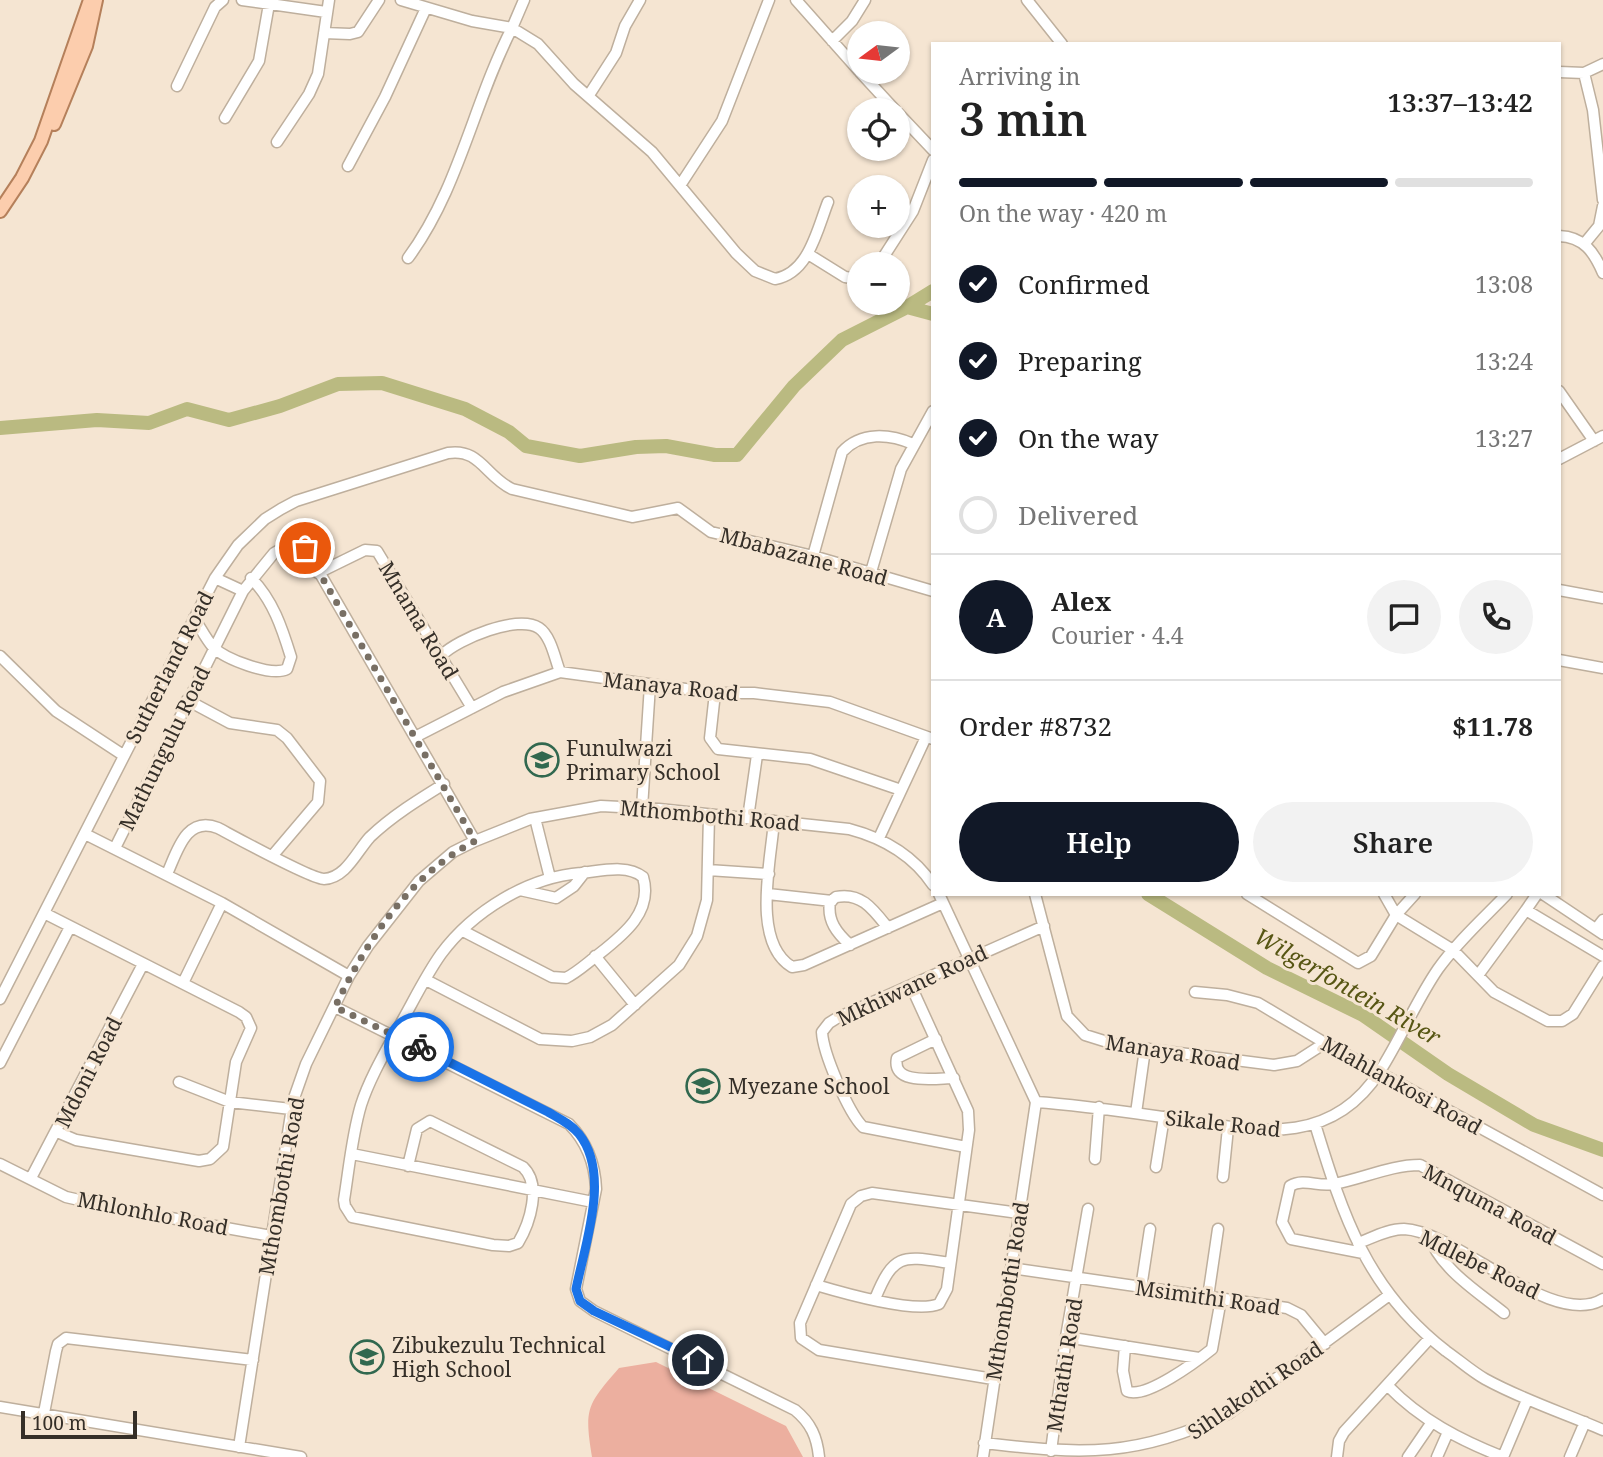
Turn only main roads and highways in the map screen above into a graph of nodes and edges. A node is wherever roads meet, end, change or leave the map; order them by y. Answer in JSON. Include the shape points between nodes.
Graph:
{"nodes":[{"id":1,"x":90,"y":0,"type":"edge"},
{"id":2,"x":96,"y":0,"type":"edge"},
{"id":3,"x":41,"y":141,"type":"junction"},
{"id":4,"x":0,"y":211,"type":"edge"}],
"edges":[{"from":1,"to":3,"type":"main road"},
{"from":2,"to":3,"type":"main road","via":[[79,67]]},
{"from":3,"to":4,"type":"main road"}]}
